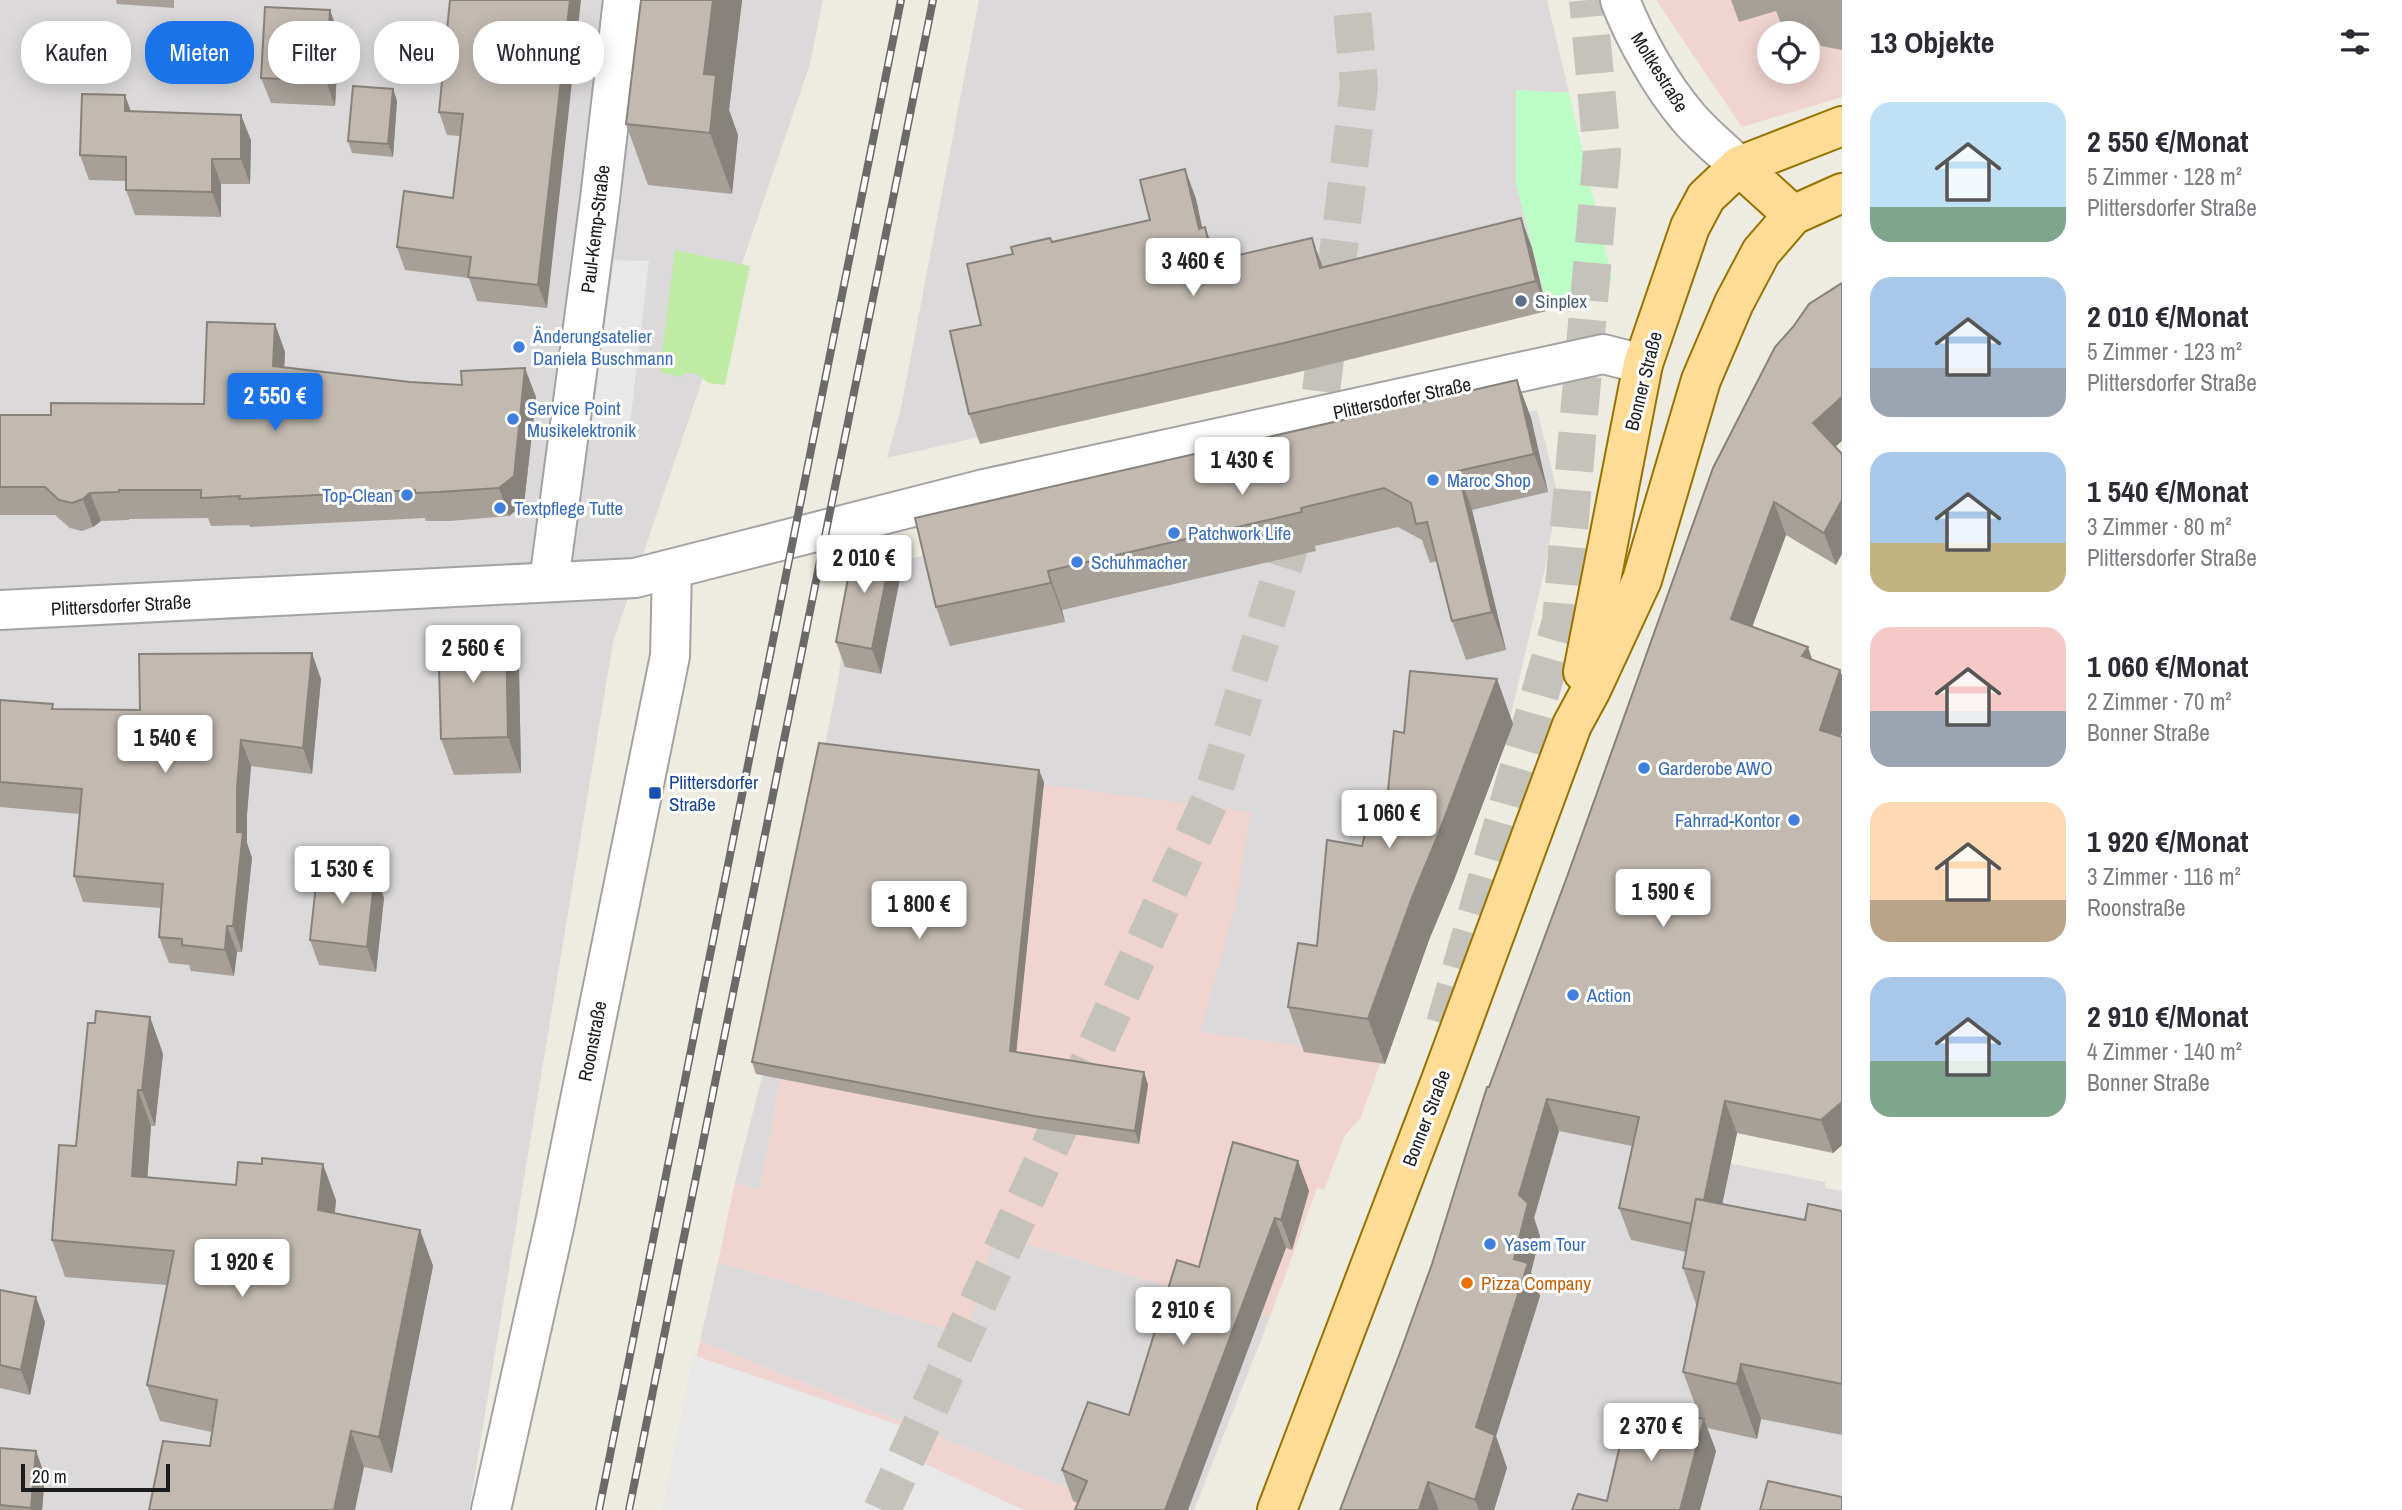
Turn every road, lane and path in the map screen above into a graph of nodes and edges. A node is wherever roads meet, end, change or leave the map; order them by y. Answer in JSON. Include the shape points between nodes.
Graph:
{"nodes":[{"id":1,"x":623,"y":0,"type":"edge"},
{"id":2,"x":1620,"y":0,"type":"edge"},
{"id":3,"x":1842,"y":127,"type":"edge"},
{"id":4,"x":1739,"y":166,"type":"junction"},
{"id":5,"x":1842,"y":193,"type":"edge"},
{"id":6,"x":1793,"y":215,"type":"junction"},
{"id":7,"x":1643,"y":364,"type":"junction"},
{"id":8,"x":672,"y":569,"type":"junction"},
{"id":9,"x":549,"y":582,"type":"junction"},
{"id":10,"x":0,"y":610,"type":"edge"},
{"id":11,"x":1572,"y":725,"type":"junction"},
{"id":12,"x":491,"y":1510,"type":"edge"},
{"id":13,"x":1277,"y":1510,"type":"edge"}],
"edges":[{"from":1,"to":9,"type":"street","name":"Paul-Kemp-Straße"},
{"from":2,"to":4,"type":"street","name":"Moltkestraße","via":[[1671,96]]},
{"from":3,"to":4,"type":"main road","name":"Bonner Straße"},
{"from":4,"to":6,"type":"main road"},
{"from":4,"to":7,"type":"main road","name":"Bonner Straße","via":[[1706,197],[1690,227]]},
{"from":5,"to":6,"type":"main road","name":"Bonner Straße"},
{"from":6,"to":11,"type":"main road","name":"Bonner Straße","via":[[1761,252],[1734,303],[1701,380],[1642,580]]},
{"from":7,"to":8,"type":"street","name":"Plittersdorfer Straße","via":[[1603,354],[984,489]]},
{"from":7,"to":11,"type":"main road","name":"Bonner Straße"},
{"from":8,"to":9,"type":"street","name":"Plittersdorfer Straße","via":[[635,578]]},
{"from":8,"to":12,"type":"street","name":"Roonstraße","via":[[670,656],[555,1223]]},
{"from":9,"to":10,"type":"street","name":"Plittersdorfer Straße"},
{"from":11,"to":13,"type":"main road","name":"Bonner Straße"}]}
